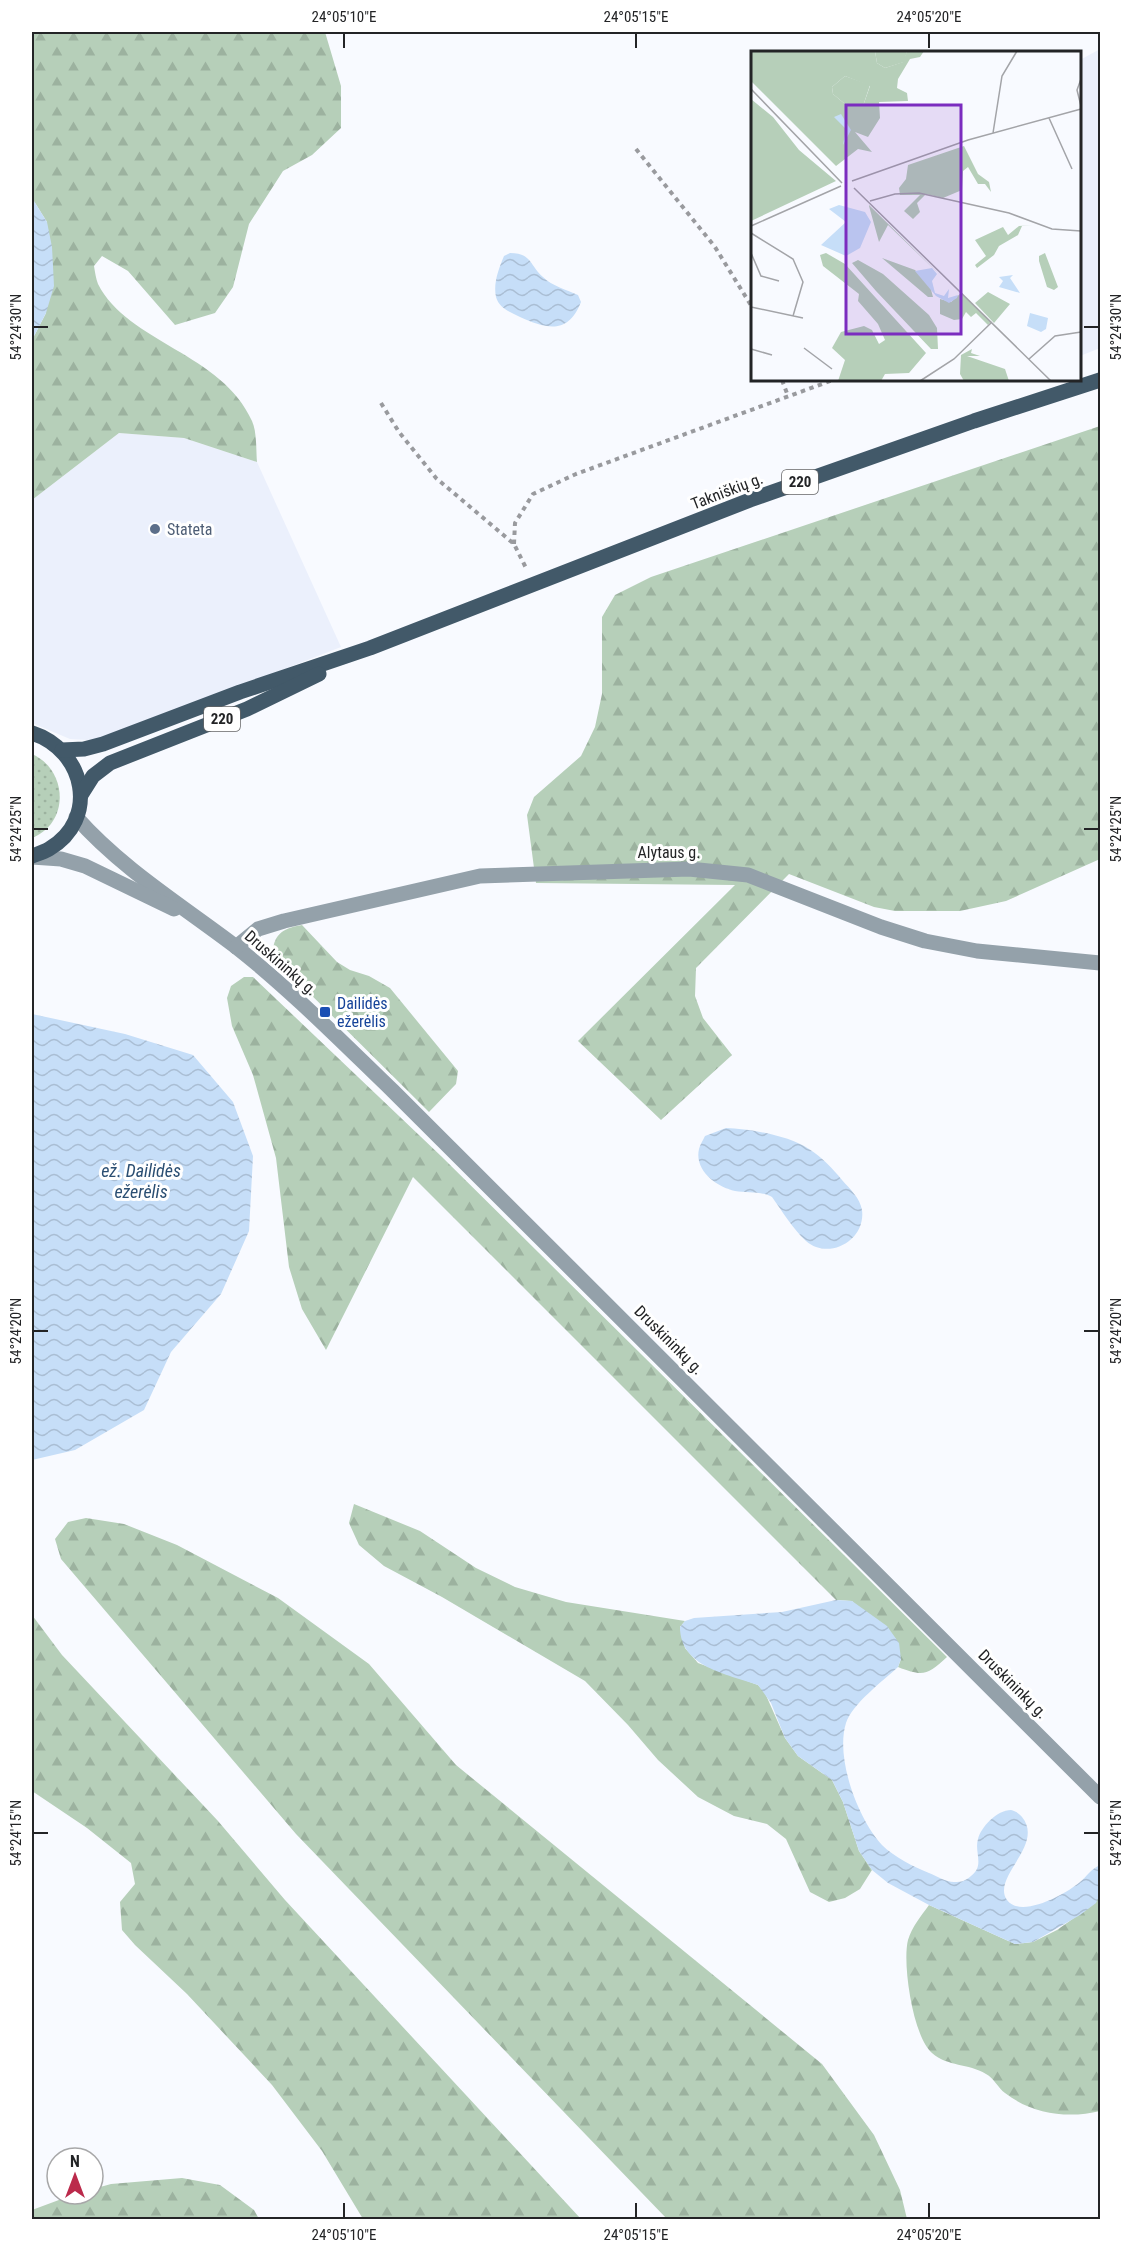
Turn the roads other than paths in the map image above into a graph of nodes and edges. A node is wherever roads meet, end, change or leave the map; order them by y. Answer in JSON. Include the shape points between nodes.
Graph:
{"nodes":[{"id":1,"x":1101,"y":380,"type":"edge"},
{"id":2,"x":370,"y":648,"type":"junction"},
{"id":3,"x":32,"y":733,"type":"edge"},
{"id":4,"x":62,"y":750,"type":"junction"},
{"id":5,"x":81,"y":795,"type":"junction"},
{"id":6,"x":76,"y":817,"type":"junction"},
{"id":7,"x":32,"y":857,"type":"edge"},
{"id":8,"x":201,"y":922,"type":"junction"},
{"id":9,"x":236,"y":947,"type":"junction"},
{"id":10,"x":1101,"y":963,"type":"edge"},
{"id":11,"x":1101,"y":1797,"type":"edge"}],
"edges":[{"from":1,"to":2,"type":"main road","name":"Takniškių g.","number":"220","via":[[762,496]]},
{"from":2,"to":4,"type":"main road","number":"220","via":[[103,744]]},
{"from":2,"to":5,"type":"main road","number":"220","via":[[247,710],[110,763],[93,776]]},
{"from":3,"to":4,"type":"main road","number":"220"},
{"from":4,"to":5,"type":"main road","number":"220","via":[[76,771]]},
{"from":5,"to":6,"type":"main road","number":"220"},
{"from":6,"to":7,"type":"main road","number":"220","via":[[65,836]]},
{"from":6,"to":8,"type":"street","via":[[98,842]]},
{"from":7,"to":8,"type":"street","via":[[86,866]]},
{"from":8,"to":9,"type":"street","name":"Druskininkų g."},
{"from":9,"to":10,"type":"street","name":"Alytaus g.","via":[[258,929],[284,921],[480,876],[689,869],[748,875],[925,941],[977,951]]},
{"from":9,"to":11,"type":"street","name":"Druskininkų g.","via":[[290,992],[393,1091]]}]}
